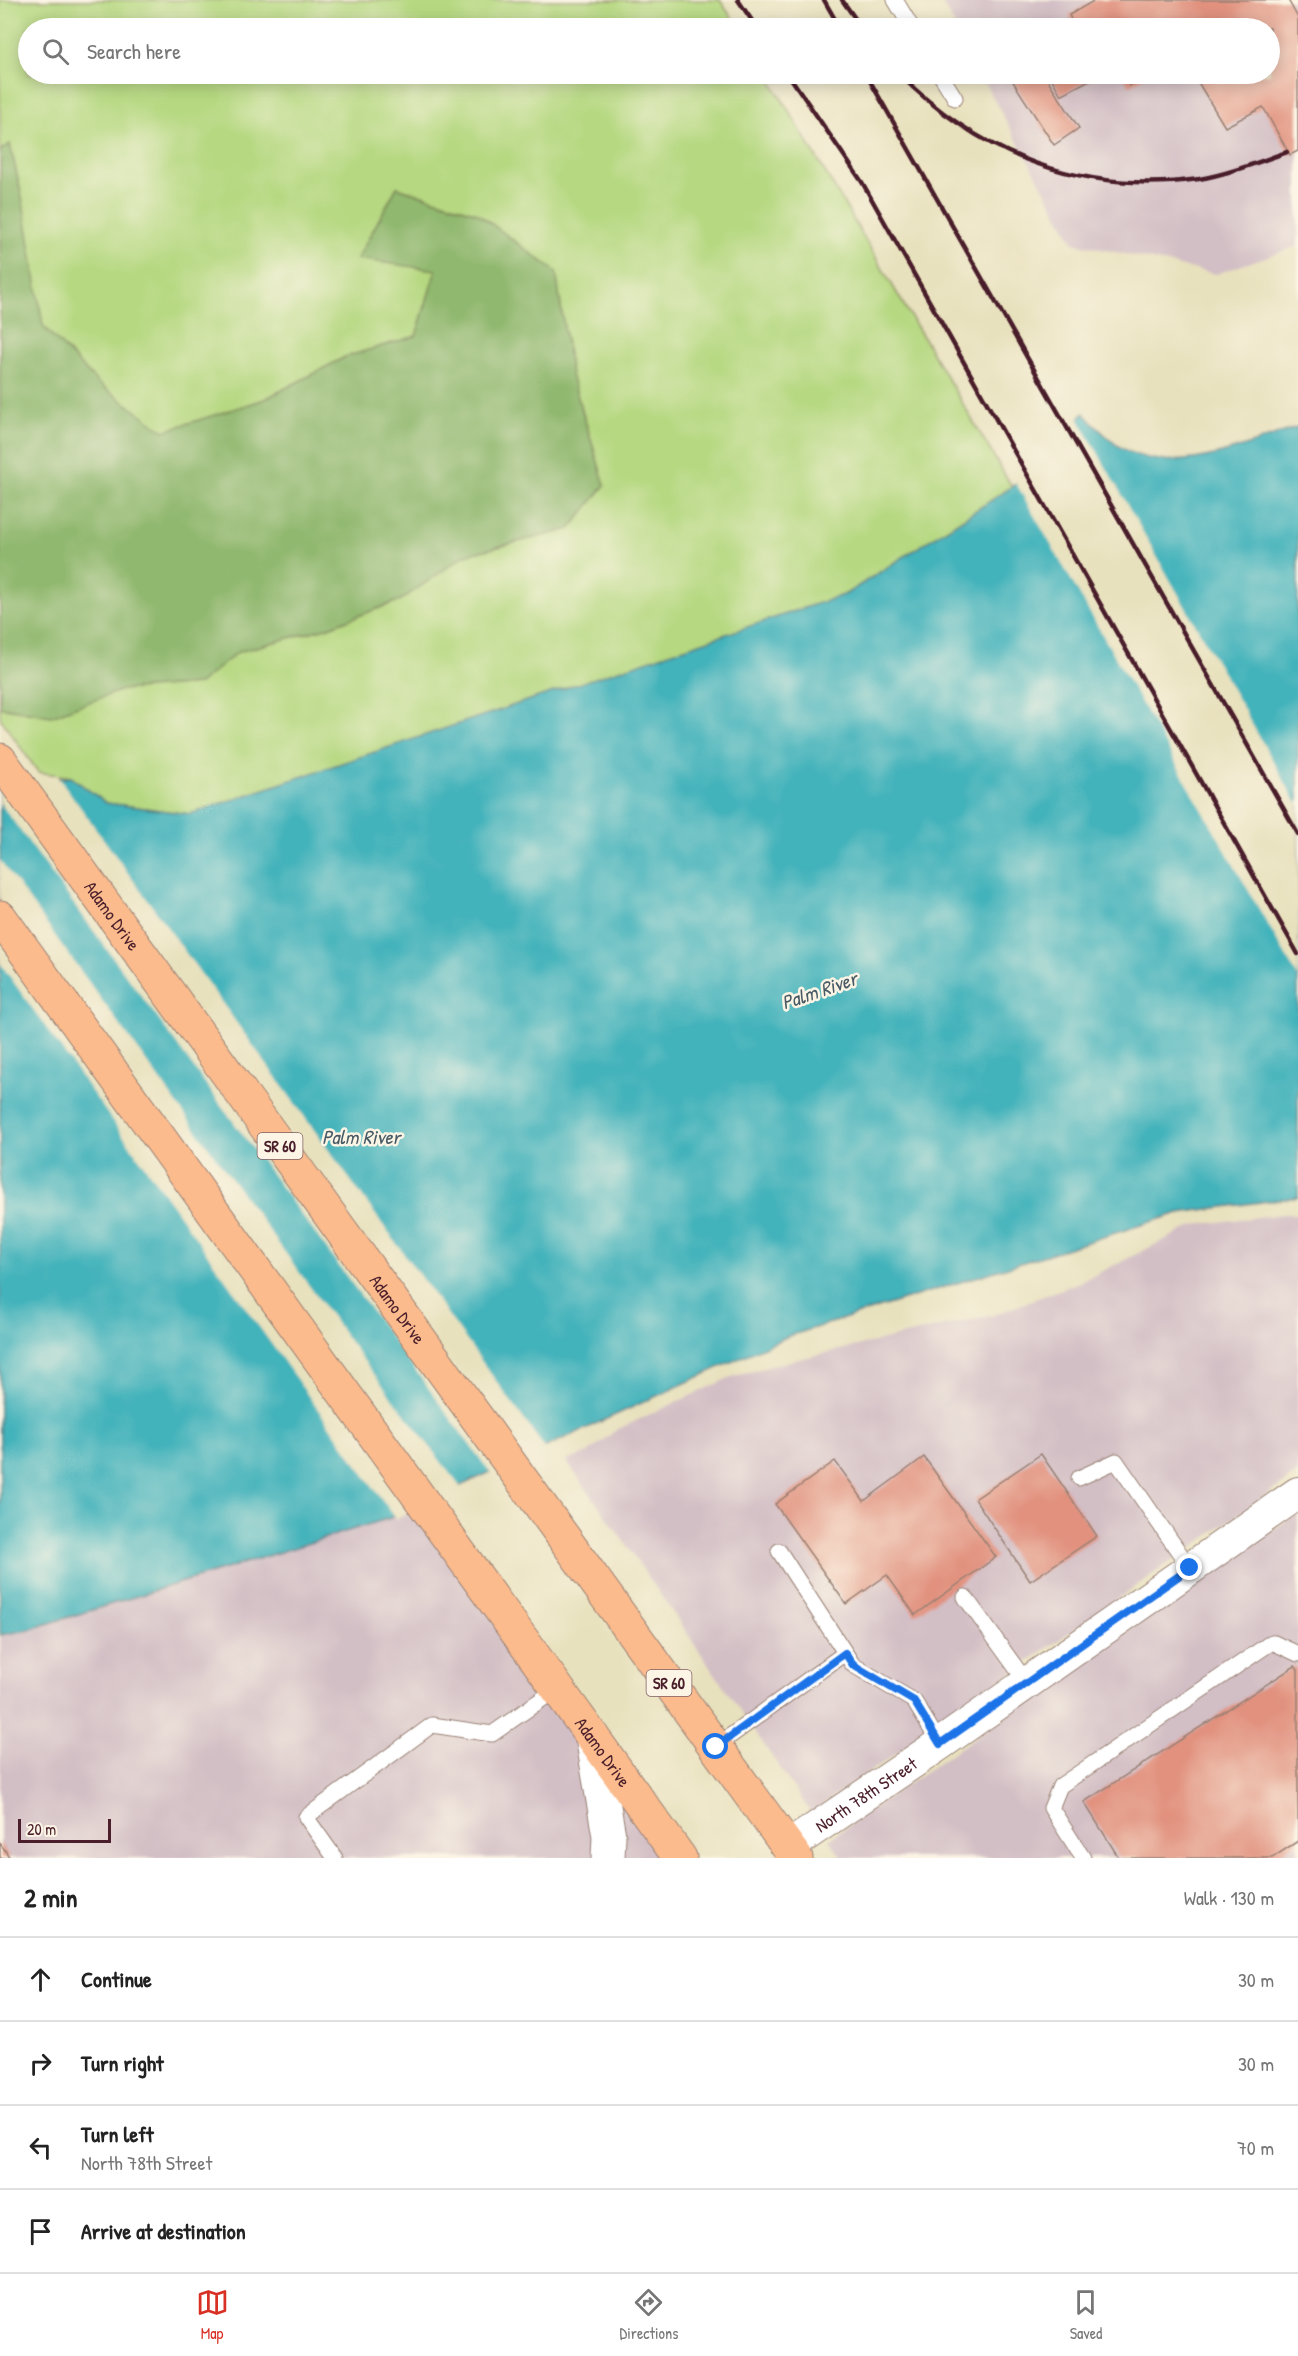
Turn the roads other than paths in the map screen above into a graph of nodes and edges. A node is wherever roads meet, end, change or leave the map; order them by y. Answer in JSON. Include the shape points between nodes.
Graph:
{"nodes":[{"id":1,"x":895,"y":0,"type":"edge"},
{"id":2,"x":906,"y":18,"type":"edge"},
{"id":3,"x":946,"y":84,"type":"edge"},
{"id":4,"x":955,"y":98,"type":"dead end"},
{"id":5,"x":5,"y":767,"type":"edge"},
{"id":6,"x":0,"y":917,"type":"edge"},
{"id":7,"x":1079,"y":1478,"type":"dead end"},
{"id":8,"x":1298,"y":1492,"type":"edge"},
{"id":9,"x":779,"y":1551,"type":"dead end"},
{"id":10,"x":1190,"y":1568,"type":"junction"},
{"id":11,"x":965,"y":1597,"type":"dead end"},
{"id":12,"x":845,"y":1653,"type":"junction"},
{"id":13,"x":1298,"y":1654,"type":"edge"},
{"id":14,"x":1027,"y":1683,"type":"junction"},
{"id":15,"x":558,"y":1688,"type":"junction"},
{"id":16,"x":592,"y":1736,"type":"junction"},
{"id":17,"x":940,"y":1744,"type":"junction"},
{"id":18,"x":716,"y":1747,"type":"junction"},
{"id":19,"x":786,"y":1854,"type":"edge"},
{"id":20,"x":335,"y":1858,"type":"edge"},
{"id":21,"x":608,"y":1858,"type":"edge"},
{"id":22,"x":680,"y":1858,"type":"edge"},
{"id":23,"x":1083,"y":1858,"type":"edge"}],
"edges":[{"from":1,"to":2,"type":"lane"},
{"from":3,"to":4,"type":"lane"},
{"from":5,"to":18,"type":"main road","name":"Adamo Drive","number":"SR 60"},
{"from":6,"to":15,"type":"main road","name":"Adamo Drive"},
{"from":7,"to":10,"type":"lane","via":[[1116,1461]]},
{"from":8,"to":10,"type":"street","name":"North 78th Street"},
{"from":9,"to":12,"type":"lane"},
{"from":10,"to":14,"type":"street","name":"North 78th Street"},
{"from":11,"to":14,"type":"lane"},
{"from":12,"to":17,"type":"lane","via":[[853,1665],[914,1701]]},
{"from":12,"to":18,"type":"lane"},
{"from":13,"to":23,"type":"lane","via":[[1272,1642],[1060,1786],[1051,1808]]},
{"from":14,"to":17,"type":"street","name":"North 78th Street"},
{"from":15,"to":16,"type":"main road","name":"Adamo Drive"},
{"from":15,"to":20,"type":"lane","via":[[492,1734],[432,1725],[306,1817]]},
{"from":16,"to":21,"type":"street","via":[[609,1836]]},
{"from":16,"to":22,"type":"main road","name":"Adamo Drive"},
{"from":17,"to":19,"type":"street","name":"North 78th Street"},
{"from":18,"to":19,"type":"main road","name":"Adamo Drive","number":"SR 60"}]}
